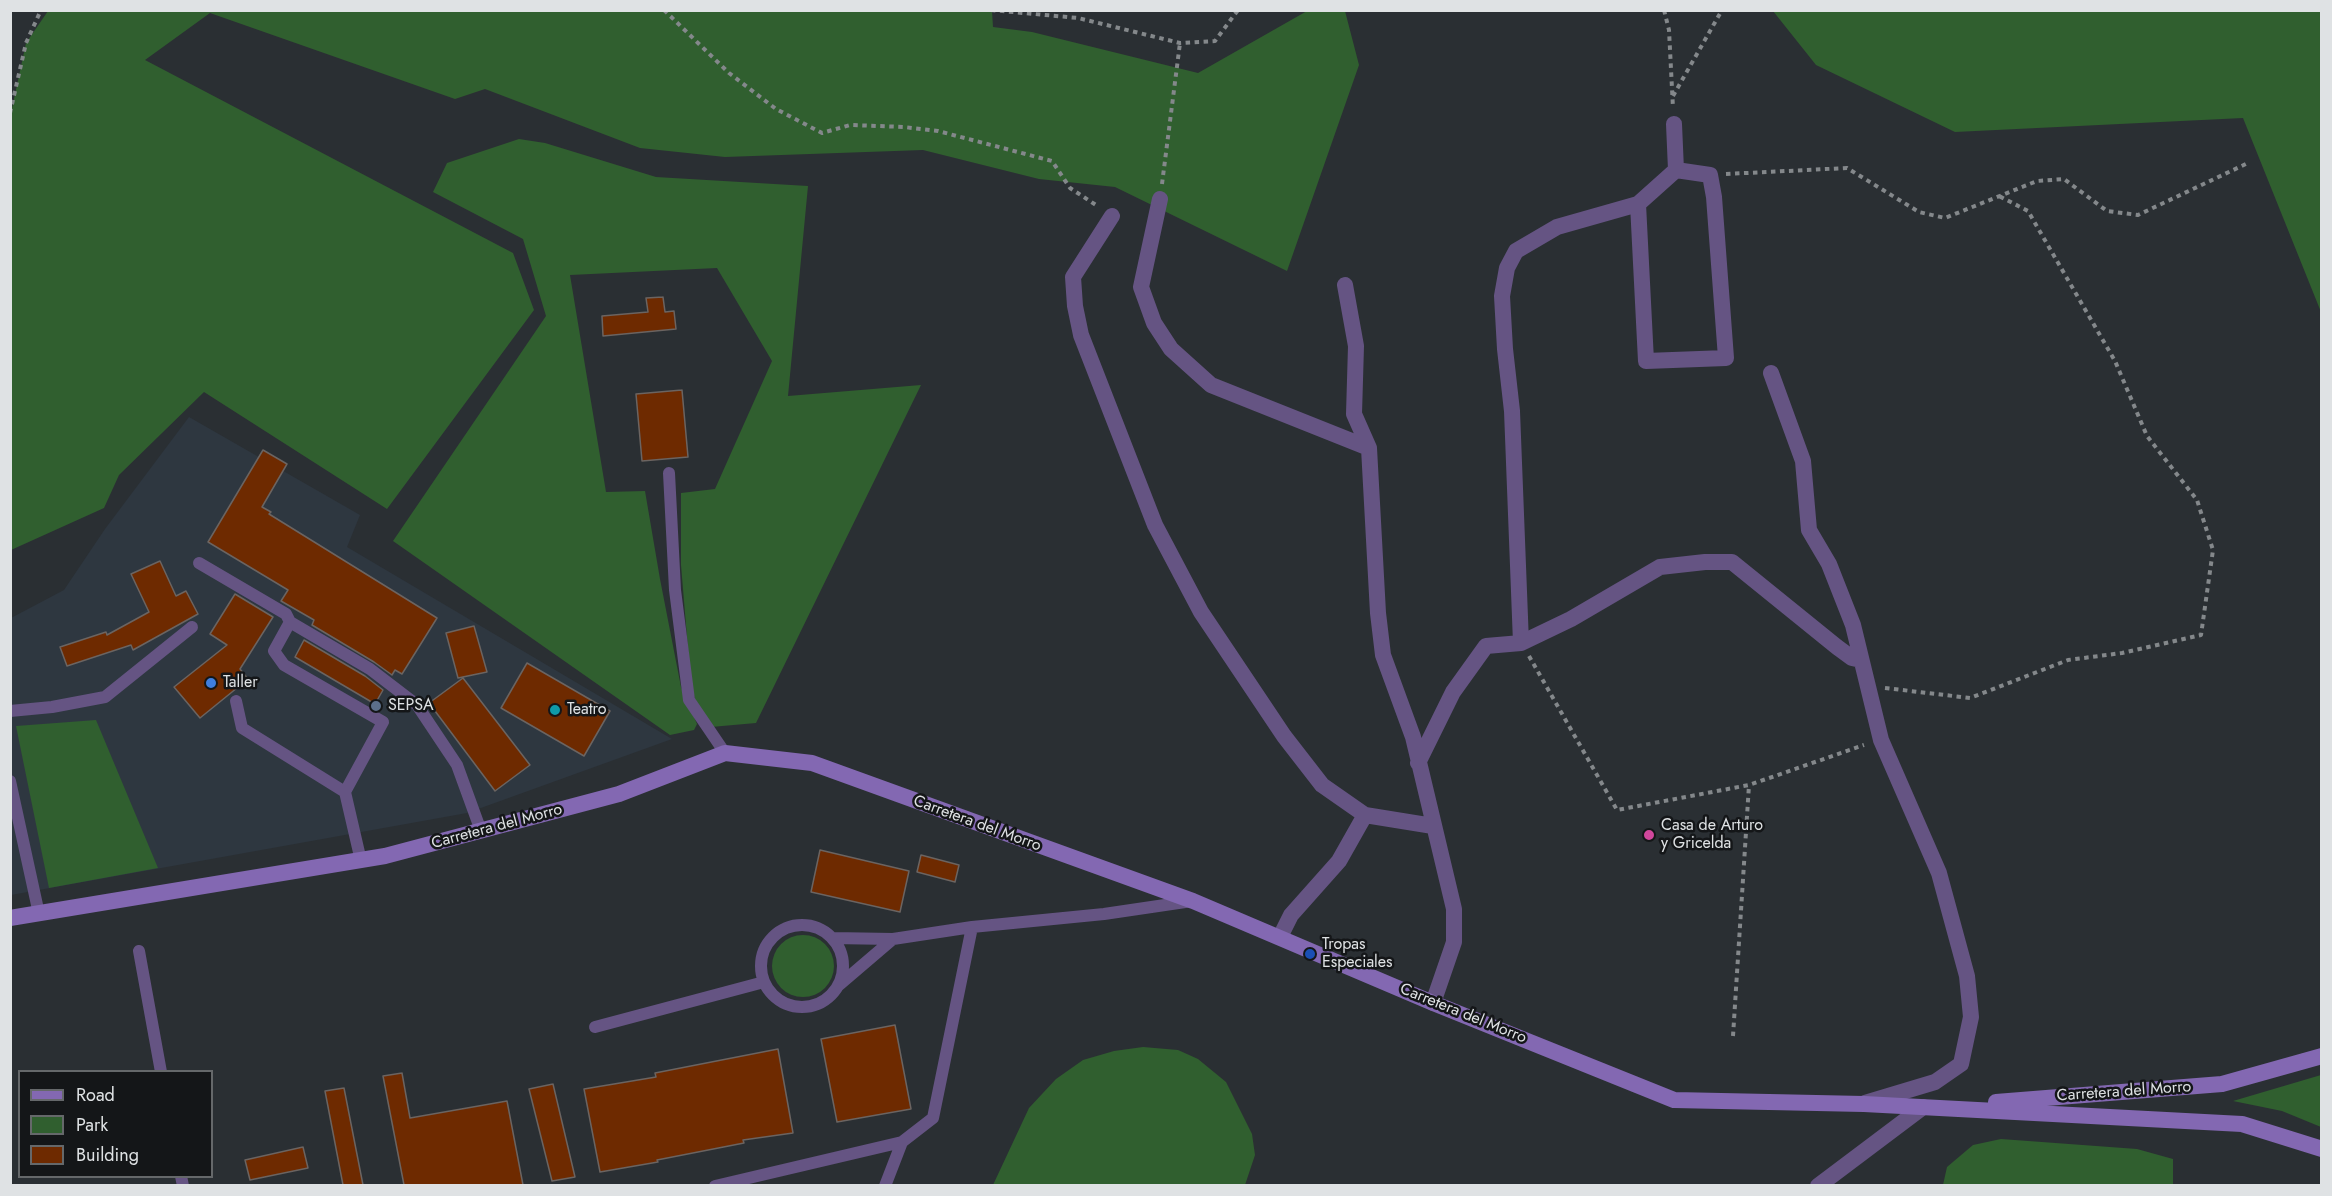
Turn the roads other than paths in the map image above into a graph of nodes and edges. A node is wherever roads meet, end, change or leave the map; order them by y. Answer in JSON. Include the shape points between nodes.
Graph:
{"nodes":[{"id":1,"x":1674,"y":124,"type":"road end"},
{"id":2,"x":1676,"y":170,"type":"junction"},
{"id":3,"x":1160,"y":199,"type":"road end"},
{"id":4,"x":1638,"y":204,"type":"junction"},
{"id":5,"x":1112,"y":216,"type":"road end"},
{"id":6,"x":1345,"y":285,"type":"dead end"},
{"id":7,"x":1771,"y":373,"type":"dead end"},
{"id":8,"x":1369,"y":448,"type":"junction"},
{"id":9,"x":669,"y":473,"type":"dead end"},
{"id":10,"x":199,"y":563,"type":"dead end"},
{"id":11,"x":290,"y":622,"type":"junction"},
{"id":12,"x":192,"y":627,"type":"dead end"},
{"id":13,"x":1521,"y":643,"type":"junction"},
{"id":14,"x":1861,"y":660,"type":"junction"},
{"id":15,"x":236,"y":701,"type":"dead end"},
{"id":16,"x":10,"y":711,"type":"edge"},
{"id":17,"x":726,"y":753,"type":"junction"},
{"id":18,"x":1419,"y":763,"type":"junction"},
{"id":19,"x":10,"y":781,"type":"edge"},
{"id":20,"x":345,"y":792,"type":"junction"},
{"id":21,"x":1365,"y":815,"type":"junction"},
{"id":22,"x":1433,"y":826,"type":"junction"},
{"id":23,"x":481,"y":831,"type":"junction"},
{"id":24,"x":361,"y":861,"type":"junction"},
{"id":25,"x":1193,"y":901,"type":"junction"},
{"id":26,"x":39,"y":914,"type":"junction"},
{"id":27,"x":10,"y":918,"type":"edge"},
{"id":28,"x":972,"y":927,"type":"junction"},
{"id":29,"x":1280,"y":937,"type":"junction"},
{"id":30,"x":832,"y":938,"type":"junction"},
{"id":31,"x":894,"y":939,"type":"junction"},
{"id":32,"x":139,"y":951,"type":"dead end"},
{"id":33,"x":764,"y":982,"type":"junction"},
{"id":34,"x":838,"y":986,"type":"junction"},
{"id":35,"x":1433,"y":1003,"type":"junction"},
{"id":36,"x":595,"y":1027,"type":"dead end"},
{"id":37,"x":2322,"y":1056,"type":"edge"},
{"id":38,"x":161,"y":1070,"type":"edge"},
{"id":39,"x":1864,"y":1104,"type":"junction"},
{"id":40,"x":1923,"y":1107,"type":"junction"},
{"id":41,"x":902,"y":1142,"type":"junction"},
{"id":42,"x":2322,"y":1149,"type":"edge"},
{"id":43,"x":715,"y":1185,"type":"edge"},
{"id":44,"x":885,"y":1185,"type":"edge"},
{"id":45,"x":1818,"y":1185,"type":"edge"}],
"edges":[{"from":1,"to":2,"type":"street"},
{"from":2,"to":4,"type":"street"},
{"from":2,"to":4,"type":"street","via":[[1710,175],[1726,358],[1646,361]]},
{"from":3,"to":8,"type":"street","via":[[1141,288],[1154,323],[1171,349],[1211,385]]},
{"from":4,"to":13,"type":"street","via":[[1557,226],[1516,251],[1507,268],[1502,296],[1512,411]]},
{"from":5,"to":21,"type":"street","via":[[1073,277],[1075,306],[1082,335],[1155,525],[1202,612],[1284,736],[1322,785]]},
{"from":6,"to":8,"type":"street","via":[[1356,346],[1354,414]]},
{"from":7,"to":14,"type":"street","via":[[1803,461],[1809,530],[1833,574],[1853,624]]},
{"from":8,"to":18,"type":"street","via":[[1383,655]]},
{"from":9,"to":17,"type":"lane","via":[[675,590],[689,700]]},
{"from":10,"to":11,"type":"lane","via":[[286,614]]},
{"from":11,"to":20,"type":"lane","via":[[274,651],[284,665],[383,722]]},
{"from":11,"to":23,"type":"lane","via":[[370,669],[417,705],[457,765]]},
{"from":12,"to":16,"type":"lane","via":[[105,697]]},
{"from":13,"to":14,"type":"street","via":[[1660,567],[1731,562],[1837,647]]},
{"from":13,"to":18,"type":"street","via":[[1486,646],[1453,692]]},
{"from":14,"to":39,"type":"street","via":[[1881,740],[1939,873],[1967,976],[1971,1017],[1961,1064],[1935,1082]]},
{"from":15,"to":20,"type":"lane","via":[[242,728]]},
{"from":17,"to":23,"type":"main road","name":"Carretera del Morro","via":[[619,794]]},
{"from":17,"to":25,"type":"main road","name":"Carretera del Morro","via":[[812,763]]},
{"from":18,"to":22,"type":"street"},
{"from":19,"to":26,"type":"lane"},
{"from":20,"to":24,"type":"lane"},
{"from":21,"to":22,"type":"street"},
{"from":21,"to":29,"type":"street","via":[[1339,861],[1291,915]]},
{"from":22,"to":35,"type":"street","via":[[1454,909],[1454,942]]},
{"from":23,"to":24,"type":"main road","name":"Carretera del Morro"},
{"from":24,"to":26,"type":"main road","name":"Carretera del Morro"},
{"from":25,"to":28,"type":"lane"},
{"from":25,"to":29,"type":"main road","name":"Carretera del Morro"},
{"from":26,"to":27,"type":"main road","name":"Carretera del Morro"},
{"from":28,"to":31,"type":"lane"},
{"from":28,"to":41,"type":"lane","via":[[933,1118]]},
{"from":29,"to":35,"type":"main road","name":"Carretera del Morro"},
{"from":30,"to":31,"type":"lane"},
{"from":30,"to":33,"type":"lane","via":[[807,926],[780,932],[763,954]]},
{"from":30,"to":34,"type":"lane","via":[[843,961]]},
{"from":31,"to":34,"type":"lane"},
{"from":32,"to":38,"type":"lane"},
{"from":33,"to":34,"type":"lane","via":[[782,1002],[807,1007],[819,1004]]},
{"from":33,"to":36,"type":"lane"},
{"from":35,"to":39,"type":"main road","name":"Carretera del Morro","via":[[1674,1100]]},
{"from":37,"to":40,"type":"main road","name":"Carretera del Morro","via":[[2222,1084]]},
{"from":39,"to":40,"type":"main road","name":"Carretera del Morro"},
{"from":40,"to":42,"type":"main road","name":"Carretera del Morro","via":[[2242,1124]]},
{"from":40,"to":45,"type":"street"},
{"from":41,"to":43,"type":"lane"},
{"from":41,"to":44,"type":"lane"}]}
